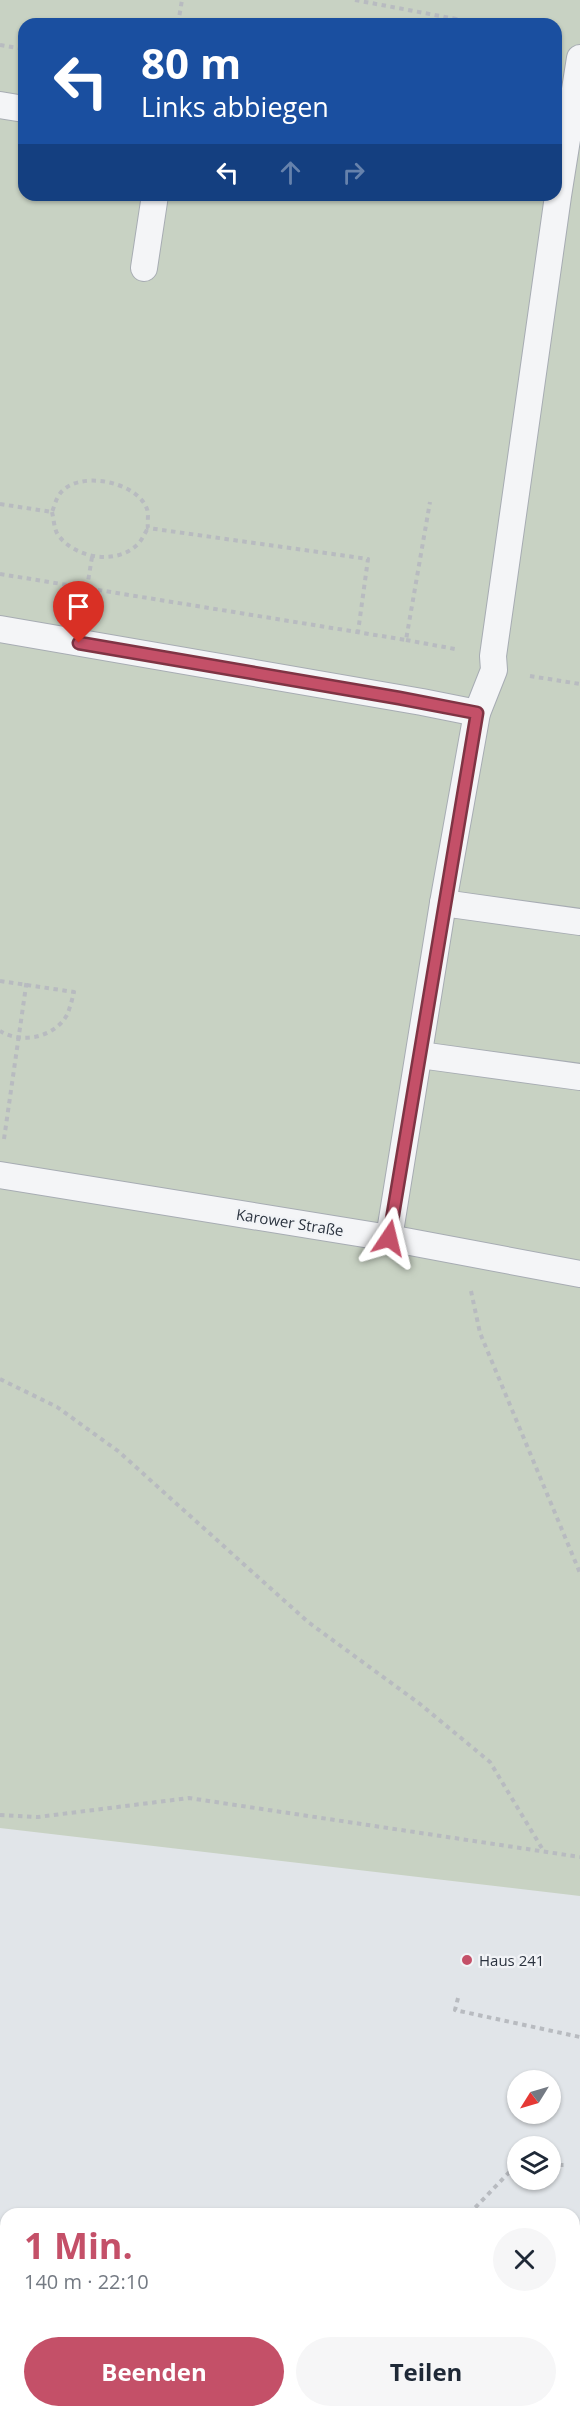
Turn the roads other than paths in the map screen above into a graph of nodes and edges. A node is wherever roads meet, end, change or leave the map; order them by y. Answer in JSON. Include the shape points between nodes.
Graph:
{"nodes":[{"id":1,"x":580,"y":58,"type":"edge"},
{"id":2,"x":0,"y":105,"type":"edge"},
{"id":3,"x":18,"y":108,"type":"edge"},
{"id":4,"x":562,"y":161,"type":"edge"},
{"id":5,"x":153,"y":201,"type":"edge"},
{"id":6,"x":555,"y":201,"type":"edge"},
{"id":7,"x":144,"y":268,"type":"dead end"},
{"id":8,"x":0,"y":629,"type":"edge"},
{"id":9,"x":477,"y":713,"type":"junction"},
{"id":10,"x":443,"y":903,"type":"junction"},
{"id":11,"x":580,"y":922,"type":"edge"},
{"id":12,"x":420,"y":1054,"type":"junction"},
{"id":13,"x":580,"y":1077,"type":"edge"},
{"id":14,"x":0,"y":1175,"type":"edge"},
{"id":15,"x":389,"y":1238,"type":"junction"},
{"id":16,"x":580,"y":1274,"type":"edge"}],
"edges":[{"from":1,"to":4,"type":"lane"},
{"from":2,"to":3,"type":"lane"},
{"from":5,"to":7,"type":"lane"},
{"from":6,"to":9,"type":"lane","via":[[493,663]]},
{"from":8,"to":9,"type":"lane"},
{"from":9,"to":10,"type":"lane"},
{"from":10,"to":11,"type":"lane"},
{"from":10,"to":12,"type":"lane"},
{"from":12,"to":13,"type":"lane"},
{"from":12,"to":15,"type":"lane"},
{"from":14,"to":15,"type":"lane","name":"Karower Straße"},
{"from":15,"to":16,"type":"lane","name":"Karower Straße"}]}
